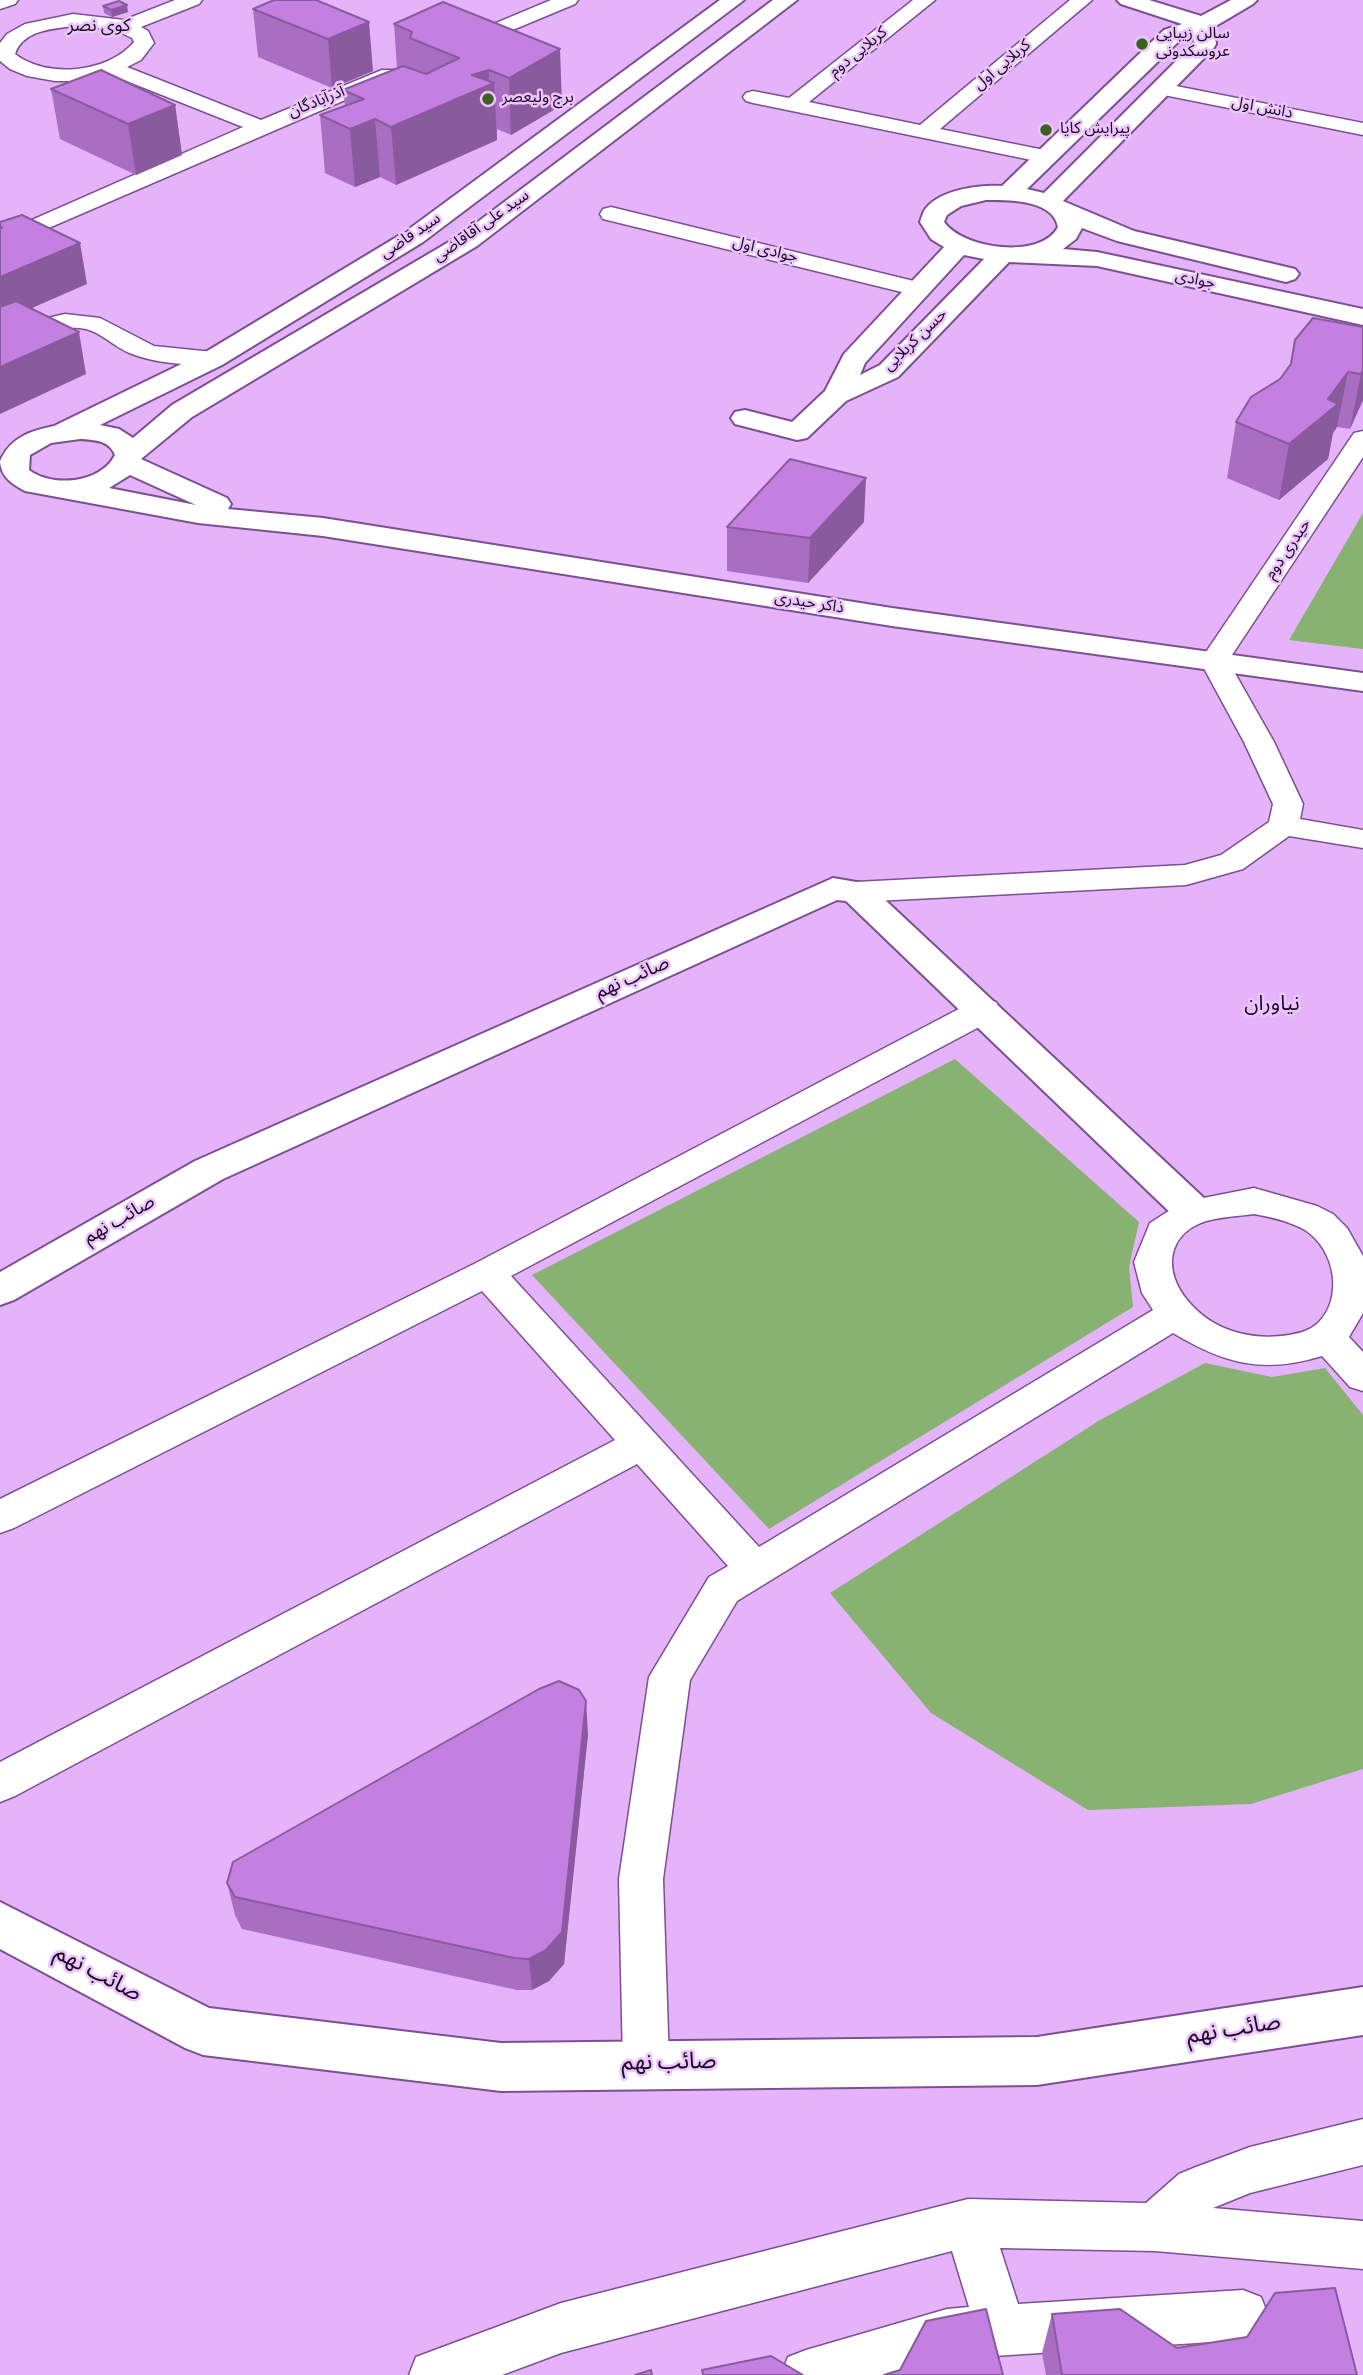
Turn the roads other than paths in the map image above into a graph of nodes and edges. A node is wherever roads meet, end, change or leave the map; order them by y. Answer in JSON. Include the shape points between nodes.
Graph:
{"nodes":[{"id":1,"x":8,"y":0,"type":"edge"},
{"id":2,"x":192,"y":0,"type":"edge"},
{"id":3,"x":568,"y":0,"type":"edge"},
{"id":4,"x":733,"y":0,"type":"edge"},
{"id":5,"x":786,"y":0,"type":"edge"},
{"id":6,"x":925,"y":0,"type":"edge"},
{"id":7,"x":1082,"y":0,"type":"edge"},
{"id":8,"x":1128,"y":0,"type":"edge"},
{"id":9,"x":1246,"y":0,"type":"edge"},
{"id":10,"x":0,"y":3,"type":"edge"},
{"id":11,"x":0,"y":17,"type":"edge"},
{"id":12,"x":1203,"y":24,"type":"junction"},
{"id":13,"x":125,"y":26,"type":"junction"},
{"id":14,"x":31,"y":29,"type":"junction"},
{"id":15,"x":440,"y":53,"type":"edge"},
{"id":16,"x":110,"y":68,"type":"junction"},
{"id":17,"x":25,"y":69,"type":"junction"},
{"id":18,"x":402,"y":69,"type":"edge"},
{"id":19,"x":0,"y":79,"type":"edge"},
{"id":20,"x":1161,"y":89,"type":"junction"},
{"id":21,"x":753,"y":97,"type":"dead end"},
{"id":22,"x":793,"y":105,"type":"junction"},
{"id":23,"x":261,"y":127,"type":"junction"},
{"id":24,"x":1363,"y":129,"type":"edge"},
{"id":25,"x":924,"y":132,"type":"junction"},
{"id":26,"x":1046,"y":157,"type":"junction"},
{"id":27,"x":1009,"y":193,"type":"junction"},
{"id":28,"x":1056,"y":207,"type":"junction"},
{"id":29,"x":611,"y":214,"type":"dead end"},
{"id":30,"x":0,"y":242,"type":"edge"},
{"id":31,"x":958,"y":247,"type":"junction"},
{"id":32,"x":1014,"y":254,"type":"junction"},
{"id":33,"x":1310,"y":279,"type":"dead end"},
{"id":34,"x":918,"y":289,"type":"junction"},
{"id":35,"x":1363,"y":317,"type":"edge"},
{"id":36,"x":0,"y":342,"type":"edge"},
{"id":37,"x":213,"y":359,"type":"junction"},
{"id":38,"x":245,"y":373,"type":"junction"},
{"id":39,"x":837,"y":395,"type":"junction"},
{"id":40,"x":745,"y":418,"type":"dead end"},
{"id":41,"x":63,"y":432,"type":"junction"},
{"id":42,"x":1363,"y":438,"type":"edge"},
{"id":43,"x":32,"y":442,"type":"junction"},
{"id":44,"x":0,"y":443,"type":"edge"},
{"id":45,"x":128,"y":459,"type":"junction"},
{"id":46,"x":13,"y":480,"type":"edge"},
{"id":47,"x":69,"y":488,"type":"junction"},
{"id":48,"x":255,"y":519,"type":"junction"},
{"id":49,"x":1214,"y":661,"type":"junction"},
{"id":50,"x":1363,"y":682,"type":"edge"},
{"id":51,"x":1283,"y":826,"type":"junction"},
{"id":52,"x":1363,"y":839,"type":"edge"},
{"id":53,"x":856,"y":892,"type":"junction"},
{"id":54,"x":984,"y":1010,"type":"junction"},
{"id":55,"x":1192,"y":1210,"type":"junction"},
{"id":56,"x":1354,"y":1239,"type":"edge"},
{"id":57,"x":487,"y":1273,"type":"junction"},
{"id":58,"x":0,"y":1290,"type":"edge"},
{"id":59,"x":1174,"y":1315,"type":"junction"},
{"id":60,"x":1329,"y":1339,"type":"junction"},
{"id":61,"x":1363,"y":1377,"type":"edge"},
{"id":62,"x":642,"y":1444,"type":"junction"},
{"id":63,"x":0,"y":1517,"type":"edge"},
{"id":64,"x":755,"y":1569,"type":"junction"},
{"id":65,"x":0,"y":1783,"type":"edge"},
{"id":66,"x":0,"y":1924,"type":"edge"},
{"id":67,"x":1363,"y":2011,"type":"edge"},
{"id":68,"x":646,"y":2064,"type":"junction"},
{"id":69,"x":1363,"y":2142,"type":"edge"},
{"id":70,"x":968,"y":2222,"type":"junction"},
{"id":71,"x":1155,"y":2227,"type":"junction"},
{"id":72,"x":1363,"y":2245,"type":"edge"},
{"id":73,"x":1243,"y":2315,"type":"dead end"},
{"id":74,"x":1001,"y":2330,"type":"junction"},
{"id":75,"x":434,"y":2375,"type":"edge"},
{"id":76,"x":806,"y":2375,"type":"edge"}],
"edges":[{"from":1,"to":10,"type":"street"},
{"from":2,"to":13,"type":"street"},
{"from":3,"to":15,"type":"street"},
{"from":4,"to":37,"type":"street","name":"سید قاضی","via":[[414,237]]},
{"from":5,"to":38,"type":"street","name":"سید علی آقاقاضی","via":[[468,242]]},
{"from":6,"to":22,"type":"street","name":"کربلایی دوم"},
{"from":7,"to":25,"type":"street","name":"کربلایی اول"},
{"from":8,"to":12,"type":"street"},
{"from":9,"to":12,"type":"street"},
{"from":11,"to":14,"type":"street"},
{"from":12,"to":20,"type":"street","via":[[1205,44]]},
{"from":12,"to":26,"type":"street","via":[[1172,35]]},
{"from":13,"to":14,"type":"street","via":[[73,20]]},
{"from":13,"to":16,"type":"street","via":[[141,35],[144,43],[133,57]]},
{"from":14,"to":17,"type":"street","via":[[6,46],[11,63]]},
{"from":16,"to":17,"type":"street","via":[[66,74]]},
{"from":16,"to":23,"type":"street"},
{"from":17,"to":19,"type":"street"},
{"from":18,"to":23,"type":"street","name":"آذرآبادگان"},
{"from":20,"to":24,"type":"street","name":"دانش اول"},
{"from":20,"to":28,"type":"street"},
{"from":21,"to":22,"type":"street"},
{"from":22,"to":25,"type":"street"},
{"from":23,"to":30,"type":"street","name":"آذرآبادگان"},
{"from":25,"to":26,"type":"street"},
{"from":26,"to":27,"type":"street"},
{"from":27,"to":28,"type":"street","name":"جوادی"},
{"from":27,"to":31,"type":"street","name":"جوادی","via":[[966,196],[937,209],[934,229]]},
{"from":28,"to":32,"type":"street","via":[[1070,222],[1070,232],[1062,242]]},
{"from":28,"to":33,"type":"street","name":"جوادی","via":[[1126,236]]},
{"from":29,"to":34,"type":"street","name":"جوادی اول"},
{"from":31,"to":32,"type":"street","name":"جوادی"},
{"from":31,"to":34,"type":"street","name":"حسن کربلایی"},
{"from":32,"to":35,"type":"street","name":"جوادی","via":[[1097,259]]},
{"from":32,"to":39,"type":"street","name":"حسن کربلایی","via":[[889,371]]},
{"from":34,"to":39,"type":"street","name":"حسن کربلایی","via":[[853,360]]},
{"from":36,"to":37,"type":"street","via":[[73,320],[105,328],[135,348],[156,354]]},
{"from":37,"to":38,"type":"street"},
{"from":37,"to":41,"type":"street","name":"سید قاضی"},
{"from":38,"to":45,"type":"street","name":"سید علی آقاقاضی","via":[[182,411]]},
{"from":39,"to":40,"type":"street","via":[[797,432]]},
{"from":41,"to":43,"type":"street"},
{"from":41,"to":45,"type":"street","via":[[110,435],[121,441]]},
{"from":42,"to":49,"type":"street","name":"حیدری دوم"},
{"from":43,"to":44,"type":"street"},
{"from":43,"to":46,"type":"street","via":[[15,457]]},
{"from":45,"to":47,"type":"street","name":"سید علی آقاقاضی","via":[[111,477]]},
{"from":45,"to":48,"type":"street"},
{"from":46,"to":47,"type":"street","name":"ذاکر حیدری"},
{"from":47,"to":48,"type":"street","name":"ذاکر حیدری","via":[[198,514]]},
{"from":48,"to":49,"type":"street","name":"ذاکر حیدری","via":[[892,617]]},
{"from":49,"to":50,"type":"street","name":"ذاکر حیدری"},
{"from":49,"to":51,"type":"street","via":[[1288,804]]},
{"from":51,"to":52,"type":"street"},
{"from":51,"to":53,"type":"street","via":[[1232,862],[1186,875]]},
{"from":53,"to":54,"type":"street"},
{"from":53,"to":58,"type":"street","name":"صائب نهم","via":[[833,889],[209,1170]]},
{"from":54,"to":55,"type":"street"},
{"from":54,"to":57,"type":"street"},
{"from":55,"to":56,"type":"street","via":[[1220,1202],[1254,1201],[1278,1206]]},
{"from":55,"to":59,"type":"street","via":[[1169,1225],[1155,1245],[1151,1268],[1157,1292]]},
{"from":56,"to":60,"type":"street","via":[[1361,1296],[1351,1320]]},
{"from":57,"to":62,"type":"street"},
{"from":57,"to":63,"type":"street"},
{"from":59,"to":60,"type":"street","via":[[1231,1347],[1265,1353],[1298,1351]]},
{"from":59,"to":64,"type":"street"},
{"from":60,"to":61,"type":"street"},
{"from":62,"to":64,"type":"street"},
{"from":62,"to":65,"type":"street"},
{"from":64,"to":68,"type":"street","via":[[723,1589],[670,1677],[641,1879]]},
{"from":66,"to":68,"type":"street","name":"صائب نهم","via":[[203,2031],[501,2067]]},
{"from":67,"to":68,"type":"street","name":"صائب نهم","via":[[1037,2062]]},
{"from":69,"to":71,"type":"street","via":[[1250,2171],[1196,2192]]},
{"from":70,"to":71,"type":"street"},
{"from":70,"to":74,"type":"street"},
{"from":70,"to":75,"type":"street","via":[[561,2328]]},
{"from":71,"to":72,"type":"street"},
{"from":73,"to":74,"type":"street"},
{"from":74,"to":76,"type":"street","via":[[947,2334]]}]}
